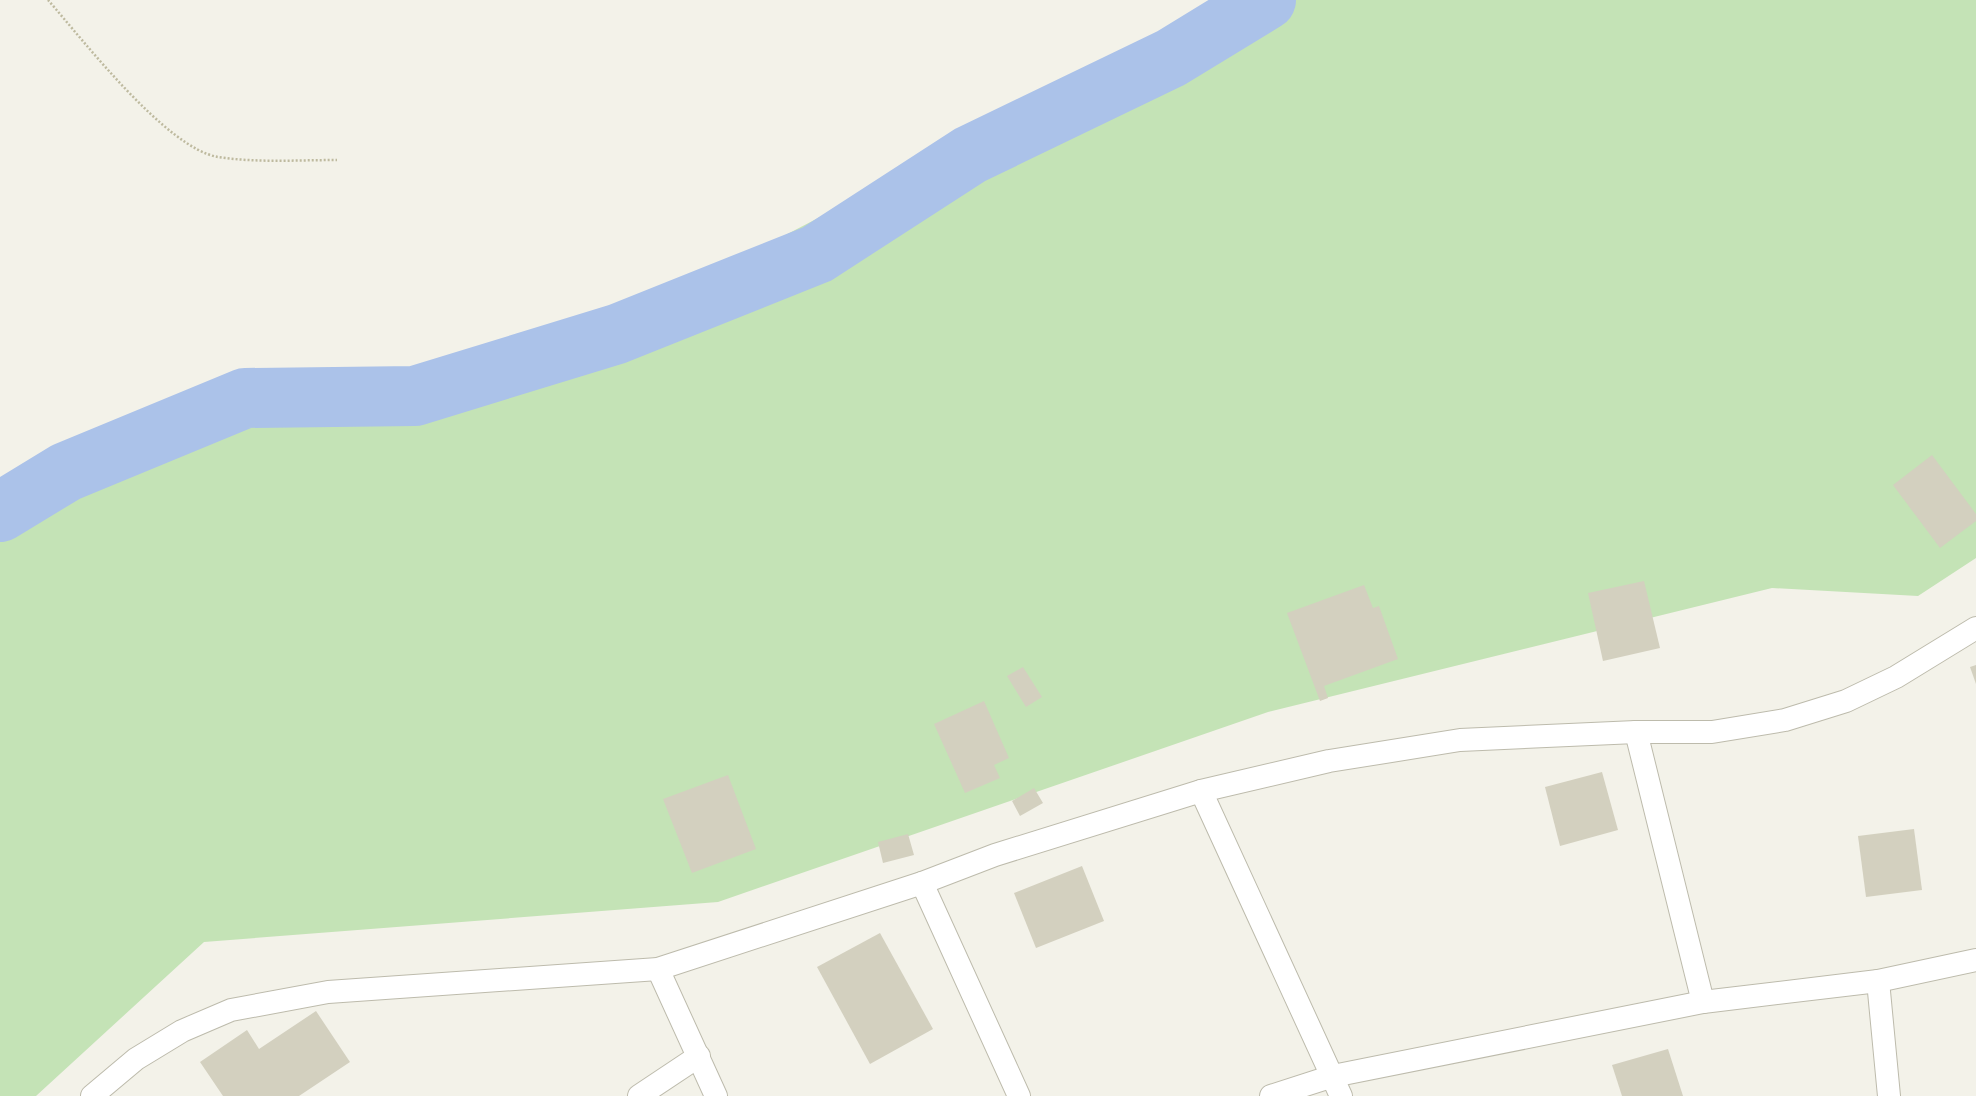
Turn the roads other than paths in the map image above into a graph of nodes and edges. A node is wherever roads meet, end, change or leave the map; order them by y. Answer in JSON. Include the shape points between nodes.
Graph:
{"nodes":[{"id":1,"x":1976,"y":628,"type":"edge"},
{"id":2,"x":1636,"y":732,"type":"junction"},
{"id":3,"x":1202,"y":791,"type":"junction"},
{"id":4,"x":922,"y":883,"type":"junction"},
{"id":5,"x":1976,"y":960,"type":"edge"},
{"id":6,"x":658,"y":969,"type":"junction"},
{"id":7,"x":1878,"y":981,"type":"junction"},
{"id":8,"x":1703,"y":1002,"type":"junction"},
{"id":9,"x":699,"y":1056,"type":"junction"},
{"id":10,"x":1333,"y":1076,"type":"junction"},
{"id":11,"x":92,"y":1096,"type":"edge"},
{"id":12,"x":638,"y":1096,"type":"edge"},
{"id":13,"x":716,"y":1096,"type":"edge"},
{"id":14,"x":1019,"y":1096,"type":"edge"},
{"id":15,"x":1271,"y":1096,"type":"edge"},
{"id":16,"x":1342,"y":1096,"type":"edge"},
{"id":17,"x":1889,"y":1096,"type":"edge"}],
"edges":[{"from":1,"to":2,"type":"street","via":[[1896,677],[1846,701],[1784,720],[1712,732]]},
{"from":2,"to":3,"type":"street","via":[[1460,740],[1329,761]]},
{"from":2,"to":8,"type":"street"},
{"from":3,"to":4,"type":"street","via":[[994,855]]},
{"from":3,"to":10,"type":"street"},
{"from":4,"to":6,"type":"street"},
{"from":4,"to":14,"type":"street"},
{"from":5,"to":7,"type":"street"},
{"from":6,"to":9,"type":"street"},
{"from":6,"to":11,"type":"street","via":[[328,992],[231,1010],[182,1030],[136,1059]]},
{"from":7,"to":8,"type":"street"},
{"from":7,"to":17,"type":"street"},
{"from":8,"to":10,"type":"street"},
{"from":9,"to":12,"type":"street"},
{"from":9,"to":13,"type":"street"},
{"from":10,"to":15,"type":"street"},
{"from":10,"to":16,"type":"street"}]}
